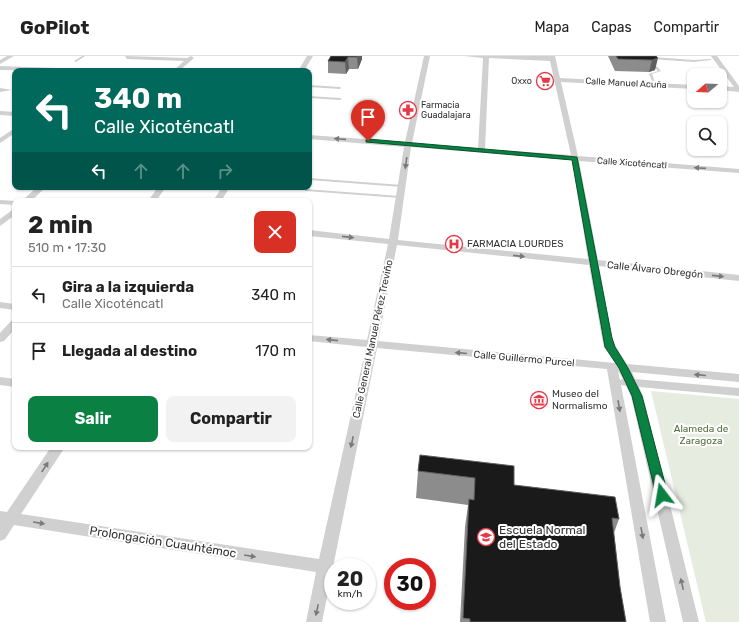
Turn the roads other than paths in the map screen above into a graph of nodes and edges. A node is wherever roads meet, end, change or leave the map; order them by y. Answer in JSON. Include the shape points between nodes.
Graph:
{"nodes":[{"id":1,"x":11,"y":56,"type":"edge"},
{"id":2,"x":84,"y":56,"type":"edge"},
{"id":3,"x":310,"y":56,"type":"edge"},
{"id":4,"x":427,"y":56,"type":"edge"},
{"id":5,"x":467,"y":56,"type":"edge"},
{"id":6,"x":127,"y":57,"type":"dead end"},
{"id":7,"x":486,"y":57,"type":"edge"},
{"id":8,"x":191,"y":58,"type":"edge"},
{"id":9,"x":553,"y":58,"type":"edge"},
{"id":10,"x":714,"y":59,"type":"edge"},
{"id":11,"x":75,"y":61,"type":"dead end"},
{"id":12,"x":0,"y":62,"type":"edge"},
{"id":13,"x":0,"y":68,"type":"edge"},
{"id":14,"x":12,"y":68,"type":"edge"},
{"id":15,"x":179,"y":68,"type":"edge"},
{"id":16,"x":303,"y":68,"type":"edge"},
{"id":17,"x":558,"y":80,"type":"junction"},
{"id":18,"x":655,"y":85,"type":"junction"},
{"id":19,"x":312,"y":86,"type":"edge"},
{"id":20,"x":687,"y":87,"type":"edge"},
{"id":21,"x":340,"y":88,"type":"dead end"},
{"id":22,"x":727,"y":88,"type":"edge"},
{"id":23,"x":738,"y":89,"type":"edge"},
{"id":24,"x":0,"y":90,"type":"edge"},
{"id":25,"x":9,"y":90,"type":"dead end"},
{"id":26,"x":312,"y":97,"type":"edge"},
{"id":27,"x":340,"y":98,"type":"dead end"},
{"id":28,"x":12,"y":108,"type":"edge"},
{"id":29,"x":3,"y":113,"type":"edge"},
{"id":30,"x":12,"y":132,"type":"edge"},
{"id":31,"x":312,"y":137,"type":"edge"},
{"id":32,"x":0,"y":141,"type":"edge"},
{"id":33,"x":408,"y":144,"type":"junction"},
{"id":34,"x":481,"y":150,"type":"junction"},
{"id":35,"x":575,"y":158,"type":"junction"},
{"id":36,"x":739,"y":171,"type":"edge"},
{"id":37,"x":312,"y":179,"type":"edge"},
{"id":38,"x":402,"y":186,"type":"junction"},
{"id":39,"x":39,"y":190,"type":"edge"},
{"id":40,"x":306,"y":190,"type":"dead end"},
{"id":41,"x":400,"y":197,"type":"junction"},
{"id":42,"x":29,"y":198,"type":"edge"},
{"id":43,"x":0,"y":202,"type":"edge"},
{"id":44,"x":12,"y":203,"type":"edge"},
{"id":45,"x":12,"y":214,"type":"edge"},
{"id":46,"x":0,"y":224,"type":"edge"},
{"id":47,"x":312,"y":233,"type":"edge"},
{"id":48,"x":393,"y":242,"type":"junction"},
{"id":49,"x":595,"y":264,"type":"junction"},
{"id":50,"x":739,"y":278,"type":"edge"},
{"id":51,"x":0,"y":305,"type":"edge"},
{"id":52,"x":12,"y":307,"type":"edge"},
{"id":53,"x":12,"y":326,"type":"edge"},
{"id":54,"x":312,"y":338,"type":"edge"},
{"id":55,"x":0,"y":339,"type":"edge"},
{"id":56,"x":372,"y":344,"type":"junction"},
{"id":57,"x":617,"y":372,"type":"junction"},
{"id":58,"x":739,"y":378,"type":"edge"},
{"id":59,"x":0,"y":381,"type":"edge"},
{"id":60,"x":631,"y":382,"type":"junction"},
{"id":61,"x":12,"y":383,"type":"edge"},
{"id":62,"x":739,"y":392,"type":"edge"},
{"id":63,"x":56,"y":450,"type":"edge"},
{"id":64,"x":6,"y":518,"type":"edge"},
{"id":65,"x":0,"y":535,"type":"edge"},
{"id":66,"x":328,"y":558,"type":"edge"},
{"id":67,"x":324,"y":567,"type":"edge"},
{"id":68,"x":324,"y":576,"type":"edge"},
{"id":69,"x":314,"y":622,"type":"edge"},
{"id":70,"x":658,"y":622,"type":"edge"},
{"id":71,"x":692,"y":622,"type":"edge"}],
"edges":[{"from":1,"to":12,"type":"street"},
{"from":2,"to":11,"type":"lane"},
{"from":3,"to":16,"type":"street"},
{"from":4,"to":33,"type":"street","name":"Calle General Manuel Pérez Treviño"},
{"from":5,"to":7,"type":"street"},
{"from":6,"to":8,"type":"street"},
{"from":7,"to":9,"type":"street"},
{"from":7,"to":34,"type":"street"},
{"from":8,"to":15,"type":"street"},
{"from":9,"to":17,"type":"street"},
{"from":10,"to":18,"type":"lane","via":[[647,59],[660,71],[650,74]]},
{"from":10,"to":23,"type":"street"},
{"from":13,"to":14,"type":"street"},
{"from":17,"to":18,"type":"street","name":"Calle Manuel Acuña"},
{"from":17,"to":35,"type":"street"},
{"from":18,"to":20,"type":"street","name":"Calle Manuel Acuña"},
{"from":19,"to":21,"type":"lane"},
{"from":22,"to":23,"type":"street"},
{"from":24,"to":25,"type":"street"},
{"from":26,"to":27,"type":"lane"},
{"from":28,"to":29,"type":"street"},
{"from":30,"to":32,"type":"street"},
{"from":33,"to":31,"type":"street","name":"Calle Xicoténcatl","one_way":true},
{"from":33,"to":34,"type":"street","name":"Calle Xicoténcatl"},
{"from":33,"to":38,"type":"street","name":"Calle General Manuel Pérez Treviño","one_way":true},
{"from":34,"to":35,"type":"street","name":"Calle Xicoténcatl"},
{"from":36,"to":35,"type":"street","name":"Calle Xicoténcatl","one_way":true},
{"from":35,"to":49,"type":"street"},
{"from":37,"to":38,"type":"lane"},
{"from":38,"to":41,"type":"street","name":"Calle General Manuel Pérez Treviño"},
{"from":39,"to":42,"type":"street"},
{"from":40,"to":41,"type":"lane"},
{"from":41,"to":48,"type":"street","name":"Calle General Manuel Pérez Treviño"},
{"from":43,"to":44,"type":"street"},
{"from":45,"to":46,"type":"street"},
{"from":47,"to":48,"type":"street","name":"Calle Álvaro Obregón","one_way":true},
{"from":48,"to":49,"type":"street","name":"Calle Álvaro Obregón","one_way":true},
{"from":48,"to":56,"type":"street","name":"Calle General Manuel Pérez Treviño"},
{"from":49,"to":50,"type":"street","name":"Calle Álvaro Obregón","one_way":true},
{"from":49,"to":57,"type":"street","via":[[609,343]]},
{"from":51,"to":52,"type":"street"},
{"from":53,"to":55,"type":"street"},
{"from":56,"to":54,"type":"street","name":"Calle Guillermo Purcel","one_way":true},
{"from":57,"to":56,"type":"street","name":"Calle Guillermo Purcel","one_way":true},
{"from":56,"to":66,"type":"street","name":"Calle General Manuel Pérez Treviño","one_way":true},
{"from":58,"to":57,"type":"street","name":"Calle Guillermo Purcel","one_way":true},
{"from":57,"to":60,"type":"street"},
{"from":57,"to":70,"type":"street","one_way":true},
{"from":59,"to":61,"type":"street"},
{"from":60,"to":62,"type":"street"},
{"from":71,"to":60,"type":"street","one_way":true,"via":[[637,396]]},
{"from":64,"to":63,"type":"street","one_way":true},
{"from":64,"to":65,"type":"street"},
{"from":64,"to":67,"type":"street","name":"Prolongación Cuauhtémoc","one_way":true},
{"from":68,"to":69,"type":"street","name":"Calle General Manuel Pérez Treviño","one_way":true}]}
